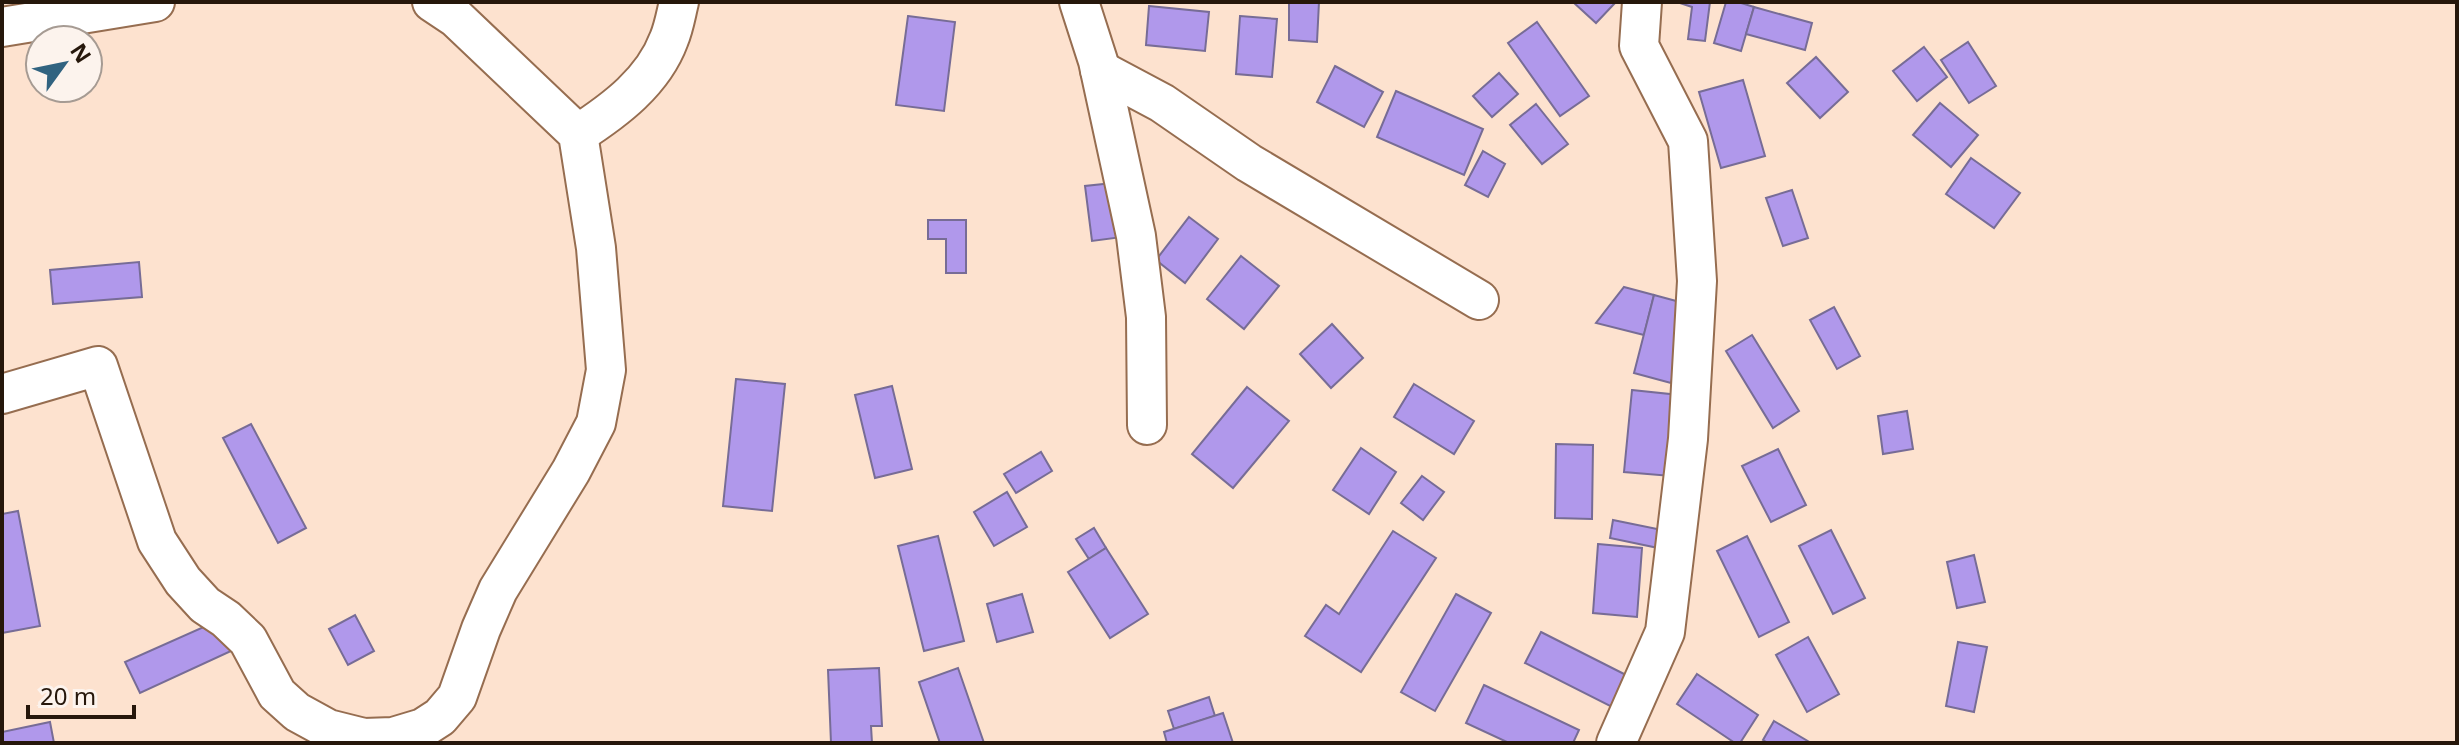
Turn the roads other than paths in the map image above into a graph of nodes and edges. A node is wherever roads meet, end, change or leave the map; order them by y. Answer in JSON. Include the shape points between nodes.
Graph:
{"nodes":[{"id":1,"x":155,"y":2,"type":"edge"},
{"id":2,"x":432,"y":2,"type":"edge"},
{"id":3,"x":679,"y":2,"type":"edge"},
{"id":4,"x":1079,"y":2,"type":"edge"},
{"id":5,"x":1642,"y":2,"type":"edge"},
{"id":6,"x":2,"y":27,"type":"edge"},
{"id":7,"x":1100,"y":70,"type":"junction"},
{"id":8,"x":578,"y":134,"type":"junction"},
{"id":9,"x":1479,"y":300,"type":"dead end"},
{"id":10,"x":2,"y":394,"type":"edge"},
{"id":11,"x":1147,"y":425,"type":"dead end"},
{"id":12,"x":1616,"y":743,"type":"edge"}],
"edges":[{"from":1,"to":6,"type":"street"},
{"from":2,"to":8,"type":"street","via":[[456,18]]},
{"from":3,"to":8,"type":"street","via":[[669,40],[644,80]]},
{"from":4,"to":7,"type":"street"},
{"from":5,"to":12,"type":"street","via":[[1639,46],[1688,141],[1697,281],[1688,439],[1665,632]]},
{"from":7,"to":9,"type":"street"},
{"from":7,"to":11,"type":"street","via":[[1138,250],[1146,317]]},
{"from":8,"to":10,"type":"street","via":[[596,248],[606,370],[596,423],[498,590],[457,697],[423,728],[364,738],[328,729],[277,694],[248,640],[205,605],[157,541],[98,366]]}]}
